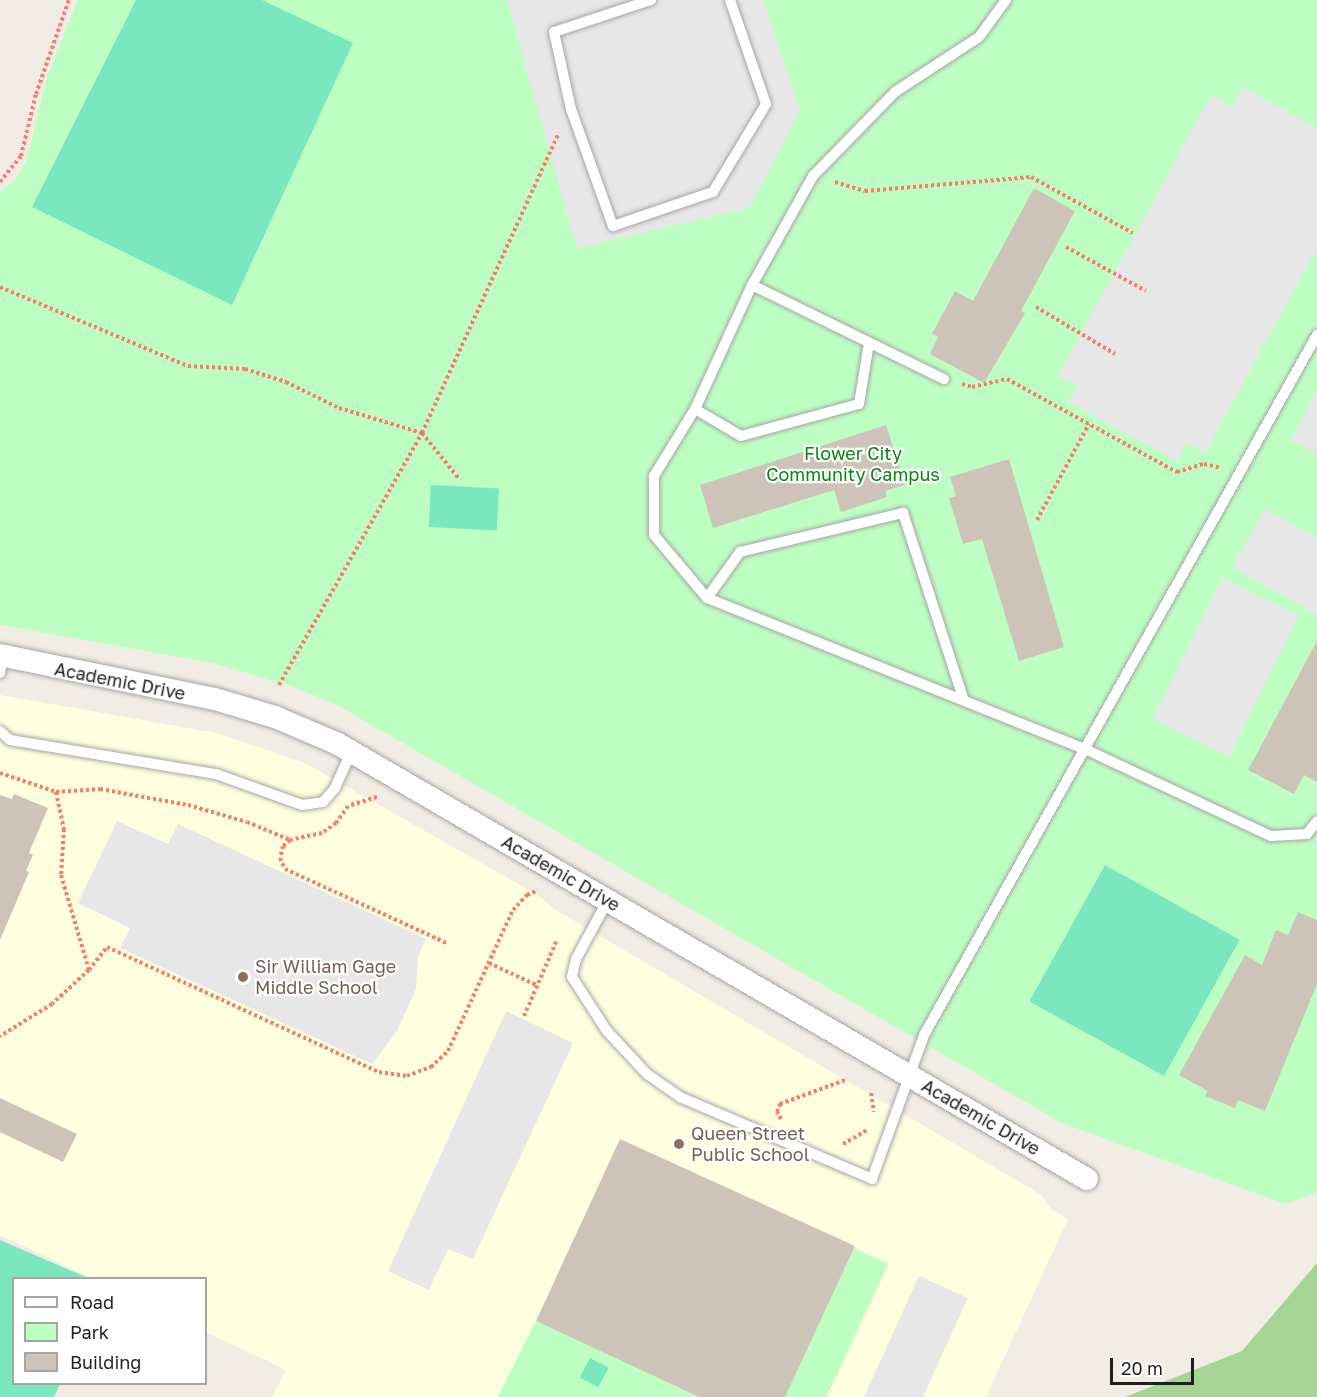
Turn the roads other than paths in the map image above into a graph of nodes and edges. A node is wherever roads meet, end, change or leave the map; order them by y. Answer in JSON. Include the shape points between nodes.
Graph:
{"nodes":[{"id":1,"x":651,"y":0,"type":"edge"},
{"id":2,"x":730,"y":0,"type":"edge"},
{"id":3,"x":1006,"y":0,"type":"edge"},
{"id":4,"x":752,"y":285,"type":"junction"},
{"id":5,"x":1317,"y":335,"type":"edge"},
{"id":6,"x":869,"y":343,"type":"junction"},
{"id":7,"x":944,"y":379,"type":"road end"},
{"id":8,"x":695,"y":409,"type":"junction"},
{"id":9,"x":707,"y":598,"type":"junction"},
{"id":10,"x":1,"y":662,"type":"edge"},
{"id":11,"x":963,"y":698,"type":"junction"},
{"id":12,"x":0,"y":730,"type":"edge"},
{"id":13,"x":1085,"y":749,"type":"junction"},
{"id":14,"x":352,"y":750,"type":"junction"},
{"id":15,"x":1317,"y":821,"type":"edge"},
{"id":16,"x":608,"y":900,"type":"junction"},
{"id":17,"x":910,"y":1076,"type":"junction"},
{"id":18,"x":1087,"y":1179,"type":"dead end"}],
"edges":[{"from":1,"to":2,"type":"lane","via":[[554,32],[571,109],[613,226],[713,192],[766,104]]},
{"from":3,"to":4,"type":"lane","via":[[979,37],[895,92],[813,176]]},
{"from":4,"to":6,"type":"lane"},
{"from":4,"to":8,"type":"lane"},
{"from":5,"to":13,"type":"lane"},
{"from":6,"to":7,"type":"lane"},
{"from":6,"to":8,"type":"lane","via":[[859,404],[741,436]]},
{"from":8,"to":9,"type":"lane","via":[[654,476],[654,535]]},
{"from":9,"to":11,"type":"lane"},
{"from":9,"to":11,"type":"lane","via":[[740,552],[903,513]]},
{"from":10,"to":14,"type":"street","name":"Academic Drive","via":[[215,699],[275,717]]},
{"from":11,"to":13,"type":"lane"},
{"from":12,"to":14,"type":"lane","via":[[10,740],[216,774],[302,805],[323,802]]},
{"from":13,"to":15,"type":"lane","via":[[1271,836],[1307,834]]},
{"from":13,"to":17,"type":"lane","via":[[924,1035]]},
{"from":14,"to":16,"type":"street","name":"Academic Drive"},
{"from":16,"to":17,"type":"street","name":"Academic Drive"},
{"from":16,"to":17,"type":"lane","via":[[576,959],[572,977],[615,1039],[647,1074],[680,1097],[872,1179]]},
{"from":17,"to":18,"type":"street","name":"Academic Drive"}]}
